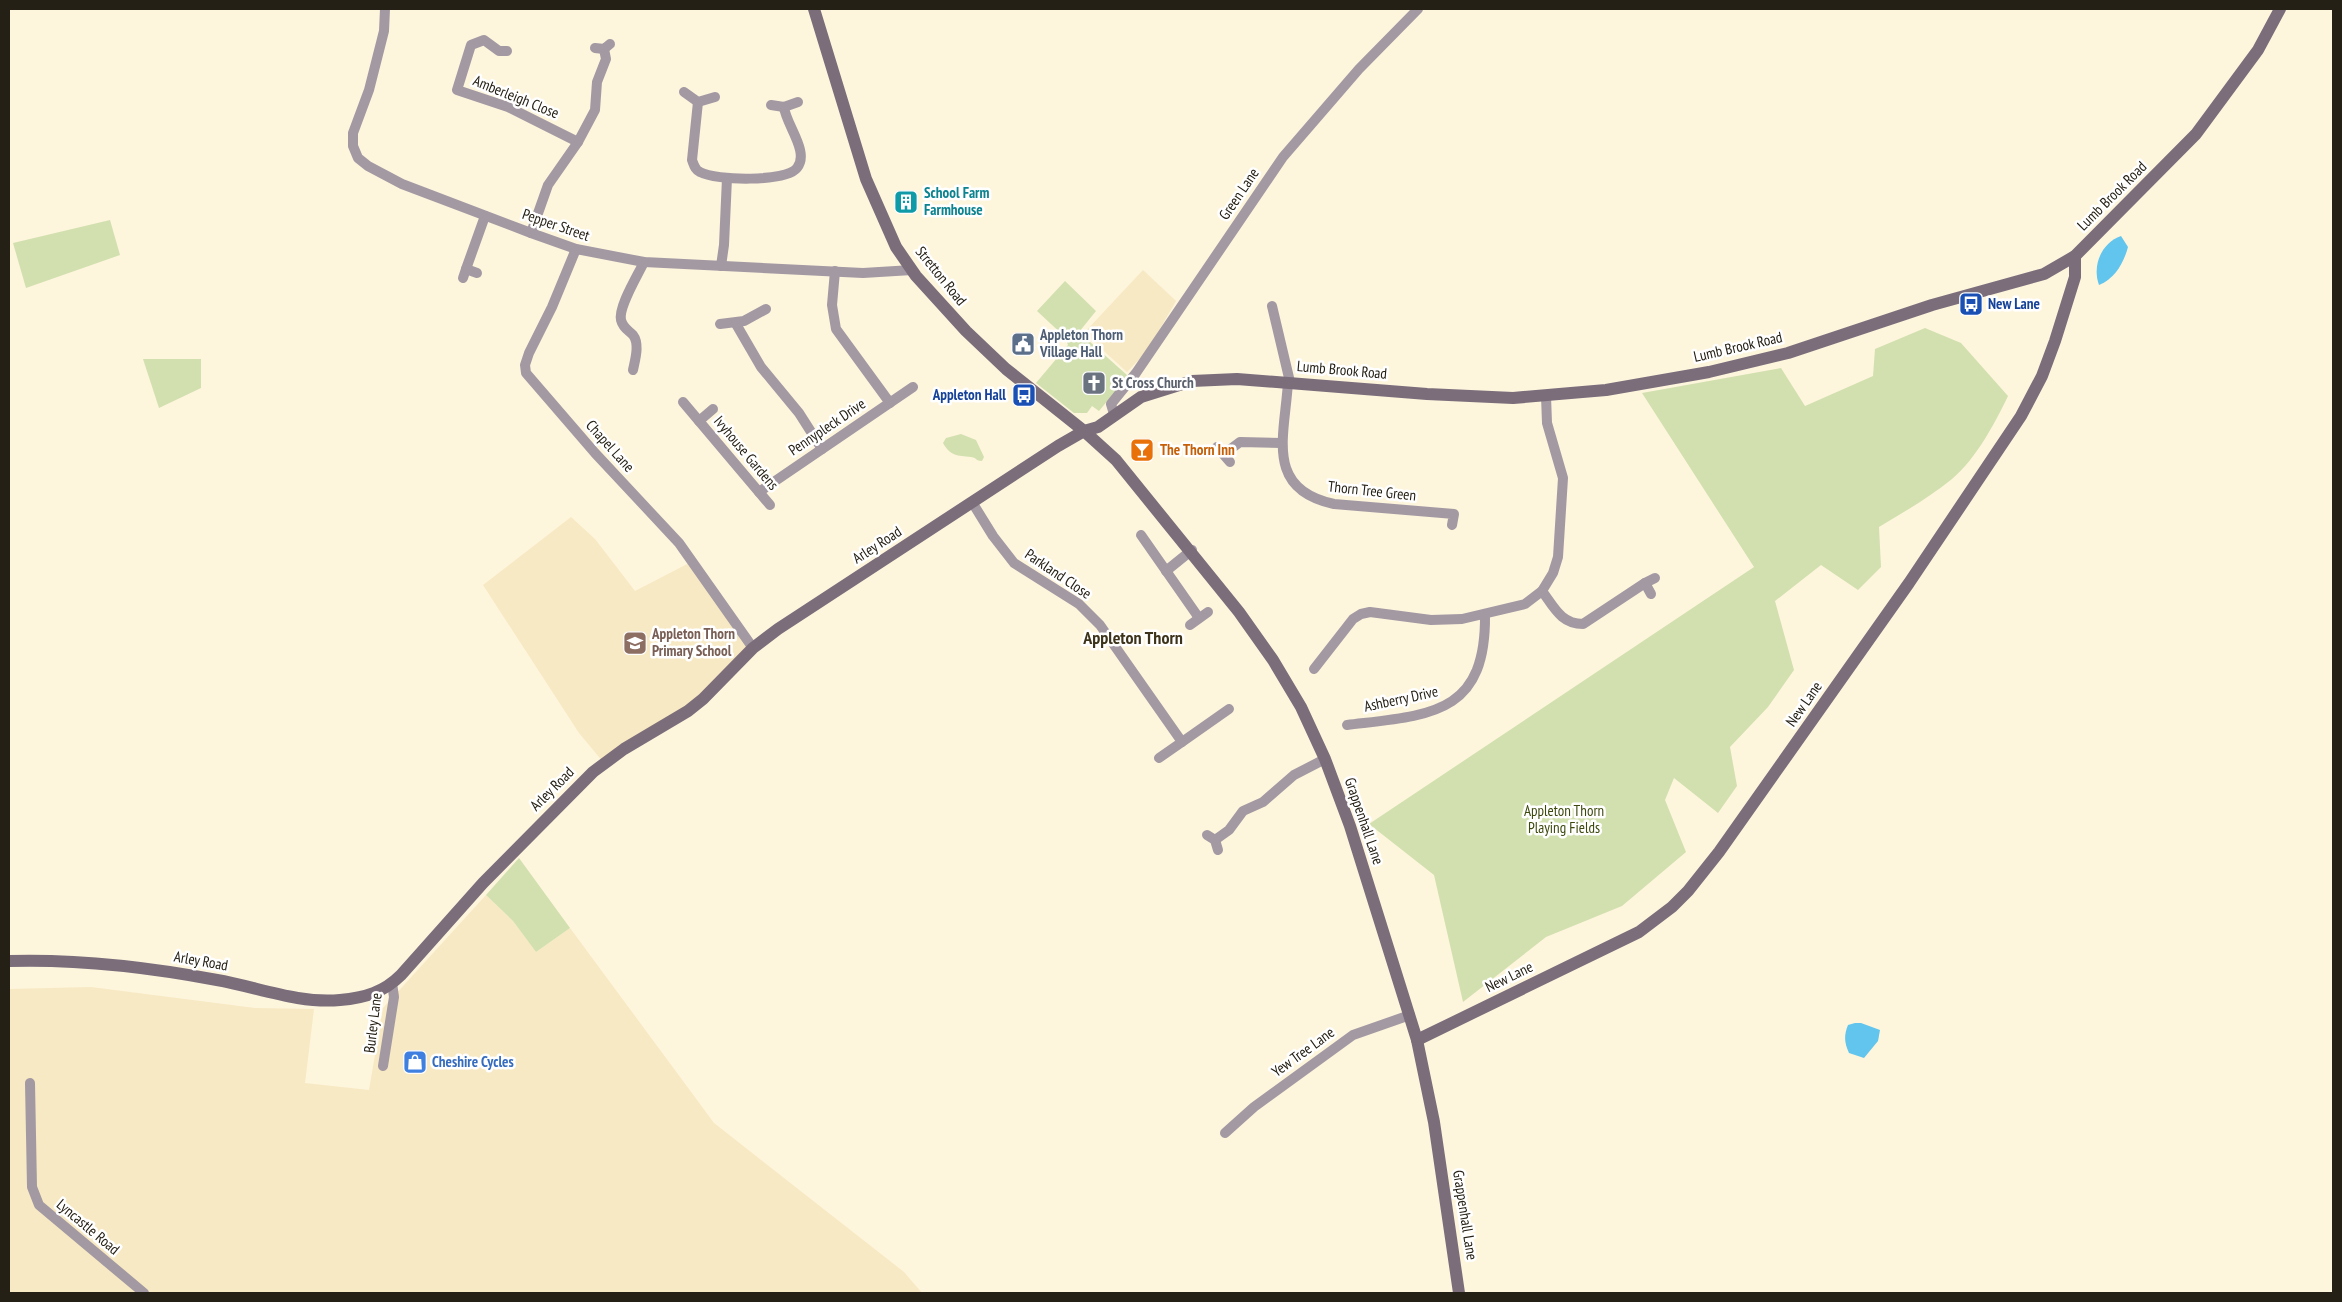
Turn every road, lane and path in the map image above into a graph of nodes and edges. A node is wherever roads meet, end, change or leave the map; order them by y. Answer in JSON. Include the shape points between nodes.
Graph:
{"nodes":[{"id":1,"x":385,"y":9,"type":"edge"},
{"id":2,"x":814,"y":9,"type":"edge"},
{"id":3,"x":1418,"y":9,"type":"edge"},
{"id":4,"x":2280,"y":9,"type":"edge"},
{"id":5,"x":603,"y":47,"type":"dead end"},
{"id":6,"x":507,"y":51,"type":"dead end"},
{"id":7,"x":684,"y":92,"type":"dead end"},
{"id":8,"x":715,"y":97,"type":"dead end"},
{"id":9,"x":698,"y":102,"type":"junction"},
{"id":10,"x":798,"y":102,"type":"dead end"},
{"id":11,"x":771,"y":105,"type":"dead end"},
{"id":12,"x":784,"y":107,"type":"junction"},
{"id":13,"x":578,"y":142,"type":"junction"},
{"id":14,"x":727,"y":178,"type":"junction"},
{"id":15,"x":485,"y":216,"type":"junction"},
{"id":16,"x":531,"y":233,"type":"junction"},
{"id":17,"x":576,"y":249,"type":"junction"},
{"id":18,"x":2075,"y":256,"type":"junction"},
{"id":19,"x":644,"y":262,"type":"junction"},
{"id":20,"x":721,"y":266,"type":"junction"},
{"id":21,"x":912,"y":270,"type":"junction"},
{"id":22,"x":835,"y":271,"type":"junction"},
{"id":23,"x":477,"y":274,"type":"dead end"},
{"id":24,"x":1272,"y":306,"type":"dead end"},
{"id":25,"x":766,"y":309,"type":"dead end"},
{"id":26,"x":720,"y":324,"type":"dead end"},
{"id":27,"x":736,"y":324,"type":"junction"},
{"id":28,"x":633,"y":370,"type":"dead end"},
{"id":29,"x":1289,"y":382,"type":"junction"},
{"id":30,"x":913,"y":388,"type":"dead end"},
{"id":31,"x":1546,"y":396,"type":"junction"},
{"id":32,"x":682,"y":402,"type":"dead end"},
{"id":33,"x":890,"y":403,"type":"junction"},
{"id":34,"x":713,"y":409,"type":"dead end"},
{"id":35,"x":1114,"y":414,"type":"junction"},
{"id":36,"x":699,"y":421,"type":"junction"},
{"id":37,"x":1084,"y":431,"type":"junction"},
{"id":38,"x":1282,"y":443,"type":"junction"},
{"id":39,"x":822,"y":449,"type":"junction"},
{"id":40,"x":1224,"y":454,"type":"dead end"},
{"id":41,"x":758,"y":492,"type":"junction"},
{"id":42,"x":972,"y":502,"type":"junction"},
{"id":43,"x":770,"y":505,"type":"dead end"},
{"id":44,"x":1452,"y":526,"type":"dead end"},
{"id":45,"x":1141,"y":536,"type":"dead end"},
{"id":46,"x":1192,"y":550,"type":"junction"},
{"id":47,"x":1166,"y":571,"type":"junction"},
{"id":48,"x":1655,"y":578,"type":"dead end"},
{"id":49,"x":1645,"y":583,"type":"junction"},
{"id":50,"x":1542,"y":591,"type":"junction"},
{"id":51,"x":1651,"y":594,"type":"dead end"},
{"id":52,"x":1208,"y":612,"type":"dead end"},
{"id":53,"x":1485,"y":615,"type":"junction"},
{"id":54,"x":753,"y":648,"type":"junction"},
{"id":55,"x":1314,"y":669,"type":"dead end"},
{"id":56,"x":1230,"y":709,"type":"dead end"},
{"id":57,"x":1345,"y":725,"type":"dead end"},
{"id":58,"x":1182,"y":742,"type":"junction"},
{"id":59,"x":1159,"y":758,"type":"dead end"},
{"id":60,"x":1325,"y":759,"type":"junction"},
{"id":61,"x":1213,"y":842,"type":"dead end"},
{"id":62,"x":9,"y":961,"type":"edge"},
{"id":63,"x":392,"y":983,"type":"junction"},
{"id":64,"x":1410,"y":1015,"type":"junction"},
{"id":65,"x":1417,"y":1040,"type":"junction"},
{"id":66,"x":383,"y":1066,"type":"dead end"},
{"id":67,"x":30,"y":1083,"type":"dead end"},
{"id":68,"x":1225,"y":1133,"type":"dead end"},
{"id":69,"x":144,"y":1293,"type":"edge"},
{"id":70,"x":1459,"y":1293,"type":"edge"}],
"edges":[{"from":1,"to":15,"type":"street","name":"Pepper Street","via":[[384,30],[369,90],[353,133],[353,146],[358,158],[402,184]]},
{"from":2,"to":21,"type":"street","name":"Stretton Road","via":[[866,179],[896,247]]},
{"from":3,"to":35,"type":"street","name":"Green Lane","via":[[1359,69],[1282,157],[1136,373],[1111,404]]},
{"from":4,"to":18,"type":"street","name":"Lumb Brook Road","via":[[2258,50],[2196,134]]},
{"from":5,"to":13,"type":"street","via":[[606,59],[597,82],[595,110]]},
{"from":6,"to":13,"type":"street","name":"Amberleigh Close","via":[[499,51],[484,40],[472,40],[457,90],[508,107]]},
{"from":7,"to":9,"type":"street"},
{"from":8,"to":9,"type":"street"},
{"from":9,"to":14,"type":"street","via":[[694,168]]},
{"from":10,"to":12,"type":"street"},
{"from":11,"to":12,"type":"street"},
{"from":12,"to":14,"type":"street","via":[[800,151],[798,167],[791,174],[779,178]]},
{"from":13,"to":16,"type":"street","via":[[548,185]]},
{"from":14,"to":20,"type":"street"},
{"from":15,"to":16,"type":"street","name":"Pepper Street"},
{"from":15,"to":23,"type":"street","via":[[464,274]]},
{"from":16,"to":17,"type":"street","name":"Pepper Street"},
{"from":17,"to":19,"type":"street","name":"Pepper Street"},
{"from":17,"to":54,"type":"street","name":"Chapel Lane","via":[[529,353],[526,373],[679,544]]},
{"from":18,"to":31,"type":"street","name":"Lumb Brook Road","via":[[2044,274],[1932,305],[1788,353],[1709,372]]},
{"from":18,"to":65,"type":"street","name":"New Lane","via":[[2075,277],[2055,341],[2042,376],[2021,416],[1909,583],[1700,877],[1672,907],[1639,932]]},
{"from":19,"to":20,"type":"street","name":"Pepper Street"},
{"from":19,"to":28,"type":"street","via":[[621,309],[620,319],[624,328],[637,344]]},
{"from":20,"to":22,"type":"street","name":"Pepper Street"},
{"from":21,"to":22,"type":"street","name":"Pepper Street"},
{"from":21,"to":37,"type":"street","name":"Stretton Road","via":[[966,331],[1006,369]]},
{"from":22,"to":33,"type":"street","via":[[832,305],[836,329]]},
{"from":24,"to":29,"type":"street","name":"Thorn Tree Green"},
{"from":25,"to":27,"type":"street"},
{"from":26,"to":27,"type":"street"},
{"from":27,"to":39,"type":"street","via":[[761,368],[799,413]]},
{"from":29,"to":31,"type":"street","name":"Lumb Brook Road","via":[[1427,394],[1513,398]]},
{"from":29,"to":35,"type":"street","name":"Lumb Brook Road","via":[[1192,381],[1141,397]]},
{"from":29,"to":38,"type":"street","name":"Thorn Tree Green"},
{"from":30,"to":33,"type":"street","name":"Pennypleck Drive"},
{"from":31,"to":50,"type":"street","via":[[1547,422],[1563,478],[1558,557]]},
{"from":32,"to":36,"type":"street","name":"Ivyhouse Gardens"},
{"from":33,"to":39,"type":"street","name":"Pennypleck Drive"},
{"from":34,"to":36,"type":"street","name":"Ivyhouse Gardens"},
{"from":35,"to":37,"type":"street","name":"Lumb Brook Road","via":[[1098,427]]},
{"from":36,"to":41,"type":"street","name":"Ivyhouse Gardens"},
{"from":37,"to":42,"type":"street","name":"Arley Road"},
{"from":37,"to":46,"type":"street","name":"Grappenhall Lane","via":[[1116,460]]},
{"from":38,"to":40,"type":"street","via":[[1240,442]]},
{"from":38,"to":44,"type":"street","name":"Thorn Tree Green","via":[[1283,463],[1290,478],[1302,491],[1318,500],[1454,514]]},
{"from":39,"to":41,"type":"street","name":"Pennypleck Drive"},
{"from":41,"to":43,"type":"street","name":"Ivyhouse Gardens"},
{"from":42,"to":54,"type":"street","name":"Arley Road"},
{"from":42,"to":58,"type":"street","name":"Parkland Close","via":[[1014,562],[1079,604],[1100,625]]},
{"from":45,"to":47,"type":"street"},
{"from":46,"to":47,"type":"street"},
{"from":46,"to":60,"type":"street","name":"Grappenhall Lane","via":[[1278,667]]},
{"from":47,"to":52,"type":"street","via":[[1194,622]]},
{"from":48,"to":49,"type":"street"},
{"from":49,"to":50,"type":"street","via":[[1582,624],[1572,624],[1563,619]]},
{"from":49,"to":51,"type":"street"},
{"from":50,"to":53,"type":"street","via":[[1525,604]]},
{"from":53,"to":55,"type":"street","via":[[1431,620],[1370,612],[1360,614]]},
{"from":53,"to":57,"type":"street","name":"Ashberry Drive","via":[[1480,663],[1472,682],[1458,698],[1444,707]]},
{"from":54,"to":63,"type":"street","name":"Arley Road","via":[[688,711],[624,749],[593,772],[483,883]]},
{"from":56,"to":58,"type":"street"},
{"from":58,"to":59,"type":"street"},
{"from":60,"to":61,"type":"street","via":[[1294,775],[1263,802],[1243,811],[1229,830]]},
{"from":60,"to":64,"type":"street","name":"Grappenhall Lane","via":[[1353,835]]},
{"from":62,"to":63,"type":"street","name":"Arley Road","via":[[138,968],[217,980],[311,1000],[353,999],[376,993]]},
{"from":63,"to":66,"type":"street","name":"Burley Lane","via":[[394,997]]},
{"from":64,"to":65,"type":"street","name":"Grappenhall Lane"},
{"from":64,"to":68,"type":"street","name":"Yew Tree Lane","via":[[1353,1035],[1254,1107]]},
{"from":65,"to":70,"type":"street","name":"Grappenhall Lane","via":[[1438,1149]]},
{"from":67,"to":69,"type":"street","name":"Lyncastle Road","via":[[32,1187],[39,1205]]}]}
